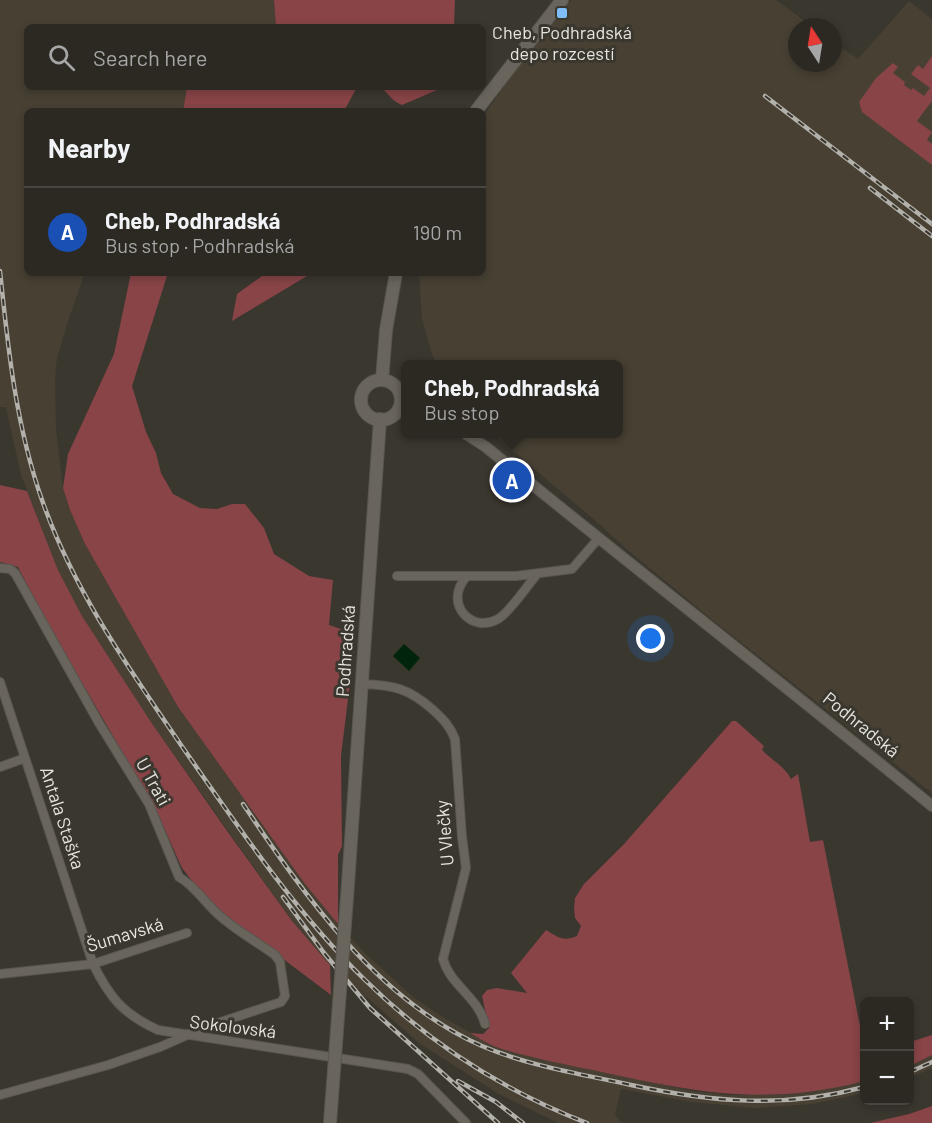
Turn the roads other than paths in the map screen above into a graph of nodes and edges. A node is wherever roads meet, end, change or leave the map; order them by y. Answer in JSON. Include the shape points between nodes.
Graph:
{"nodes":[{"id":1,"x":562,"y":0,"type":"edge"},
{"id":2,"x":478,"y":108,"type":"edge"},
{"id":3,"x":395,"y":276,"type":"edge"},
{"id":4,"x":382,"y":380,"type":"junction"},
{"id":5,"x":401,"y":402,"type":"edge"},
{"id":6,"x":401,"y":409,"type":"edge"},
{"id":7,"x":380,"y":419,"type":"junction"},
{"id":8,"x":472,"y":438,"type":"edge"},
{"id":9,"x":598,"y":539,"type":"junction"},
{"id":10,"x":1,"y":568,"type":"edge"},
{"id":11,"x":537,"y":574,"type":"junction"},
{"id":12,"x":397,"y":576,"type":"dead end"},
{"id":13,"x":466,"y":577,"type":"junction"},
{"id":14,"x":0,"y":682,"type":"edge"},
{"id":15,"x":362,"y":684,"type":"junction"},
{"id":16,"x":25,"y":758,"type":"junction"},
{"id":17,"x":0,"y":767,"type":"edge"},
{"id":18,"x":932,"y":806,"type":"edge"},
{"id":19,"x":187,"y":933,"type":"dead end"},
{"id":20,"x":93,"y":964,"type":"junction"},
{"id":21,"x":0,"y":974,"type":"edge"},
{"id":22,"x":484,"y":1024,"type":"dead end"},
{"id":23,"x":183,"y":1035,"type":"junction"},
{"id":24,"x":0,"y":1095,"type":"edge"},
{"id":25,"x":330,"y":1123,"type":"edge"},
{"id":26,"x":466,"y":1123,"type":"edge"}],
"edges":[{"from":1,"to":2,"type":"main road"},
{"from":3,"to":4,"type":"main road"},
{"from":4,"to":5,"type":"main road","via":[[397,387]]},
{"from":4,"to":7,"type":"main road","via":[[367,386],[361,397],[366,412]]},
{"from":6,"to":7,"type":"main road"},
{"from":7,"to":15,"type":"main road","name":"Podhradská"},
{"from":8,"to":9,"type":"street","name":"Podhradská"},
{"from":9,"to":11,"type":"street","via":[[572,569]]},
{"from":9,"to":18,"type":"street","name":"Podhradská"},
{"from":10,"to":23,"type":"street","name":"U Trati","via":[[15,573],[149,804],[179,877],[228,923],[280,962],[285,996],[281,1002]]},
{"from":11,"to":13,"type":"street"},
{"from":11,"to":13,"type":"street","via":[[500,618],[482,623],[467,617],[457,605],[458,588]]},
{"from":12,"to":13,"type":"street"},
{"from":14,"to":16,"type":"street","name":"Antala Staška"},
{"from":15,"to":22,"type":"street","name":"U Vlečky","via":[[396,687],[417,696],[450,726],[455,739],[466,868],[443,959],[476,1004]]},
{"from":15,"to":25,"type":"main road","name":"Podhradská","bridge":true},
{"from":16,"to":17,"type":"street"},
{"from":16,"to":20,"type":"street","name":"Antala Staška"},
{"from":19,"to":20,"type":"street","name":"Šumavská"},
{"from":20,"to":21,"type":"street","name":"Šumavská"},
{"from":20,"to":23,"type":"street","name":"Antala Staška","via":[[109,994],[128,1014],[158,1030]]},
{"from":23,"to":24,"type":"street","name":"Sokolovská","via":[[108,1065]]},
{"from":23,"to":26,"type":"street","name":"Sokolovská","via":[[398,1067],[418,1074]]}]}
